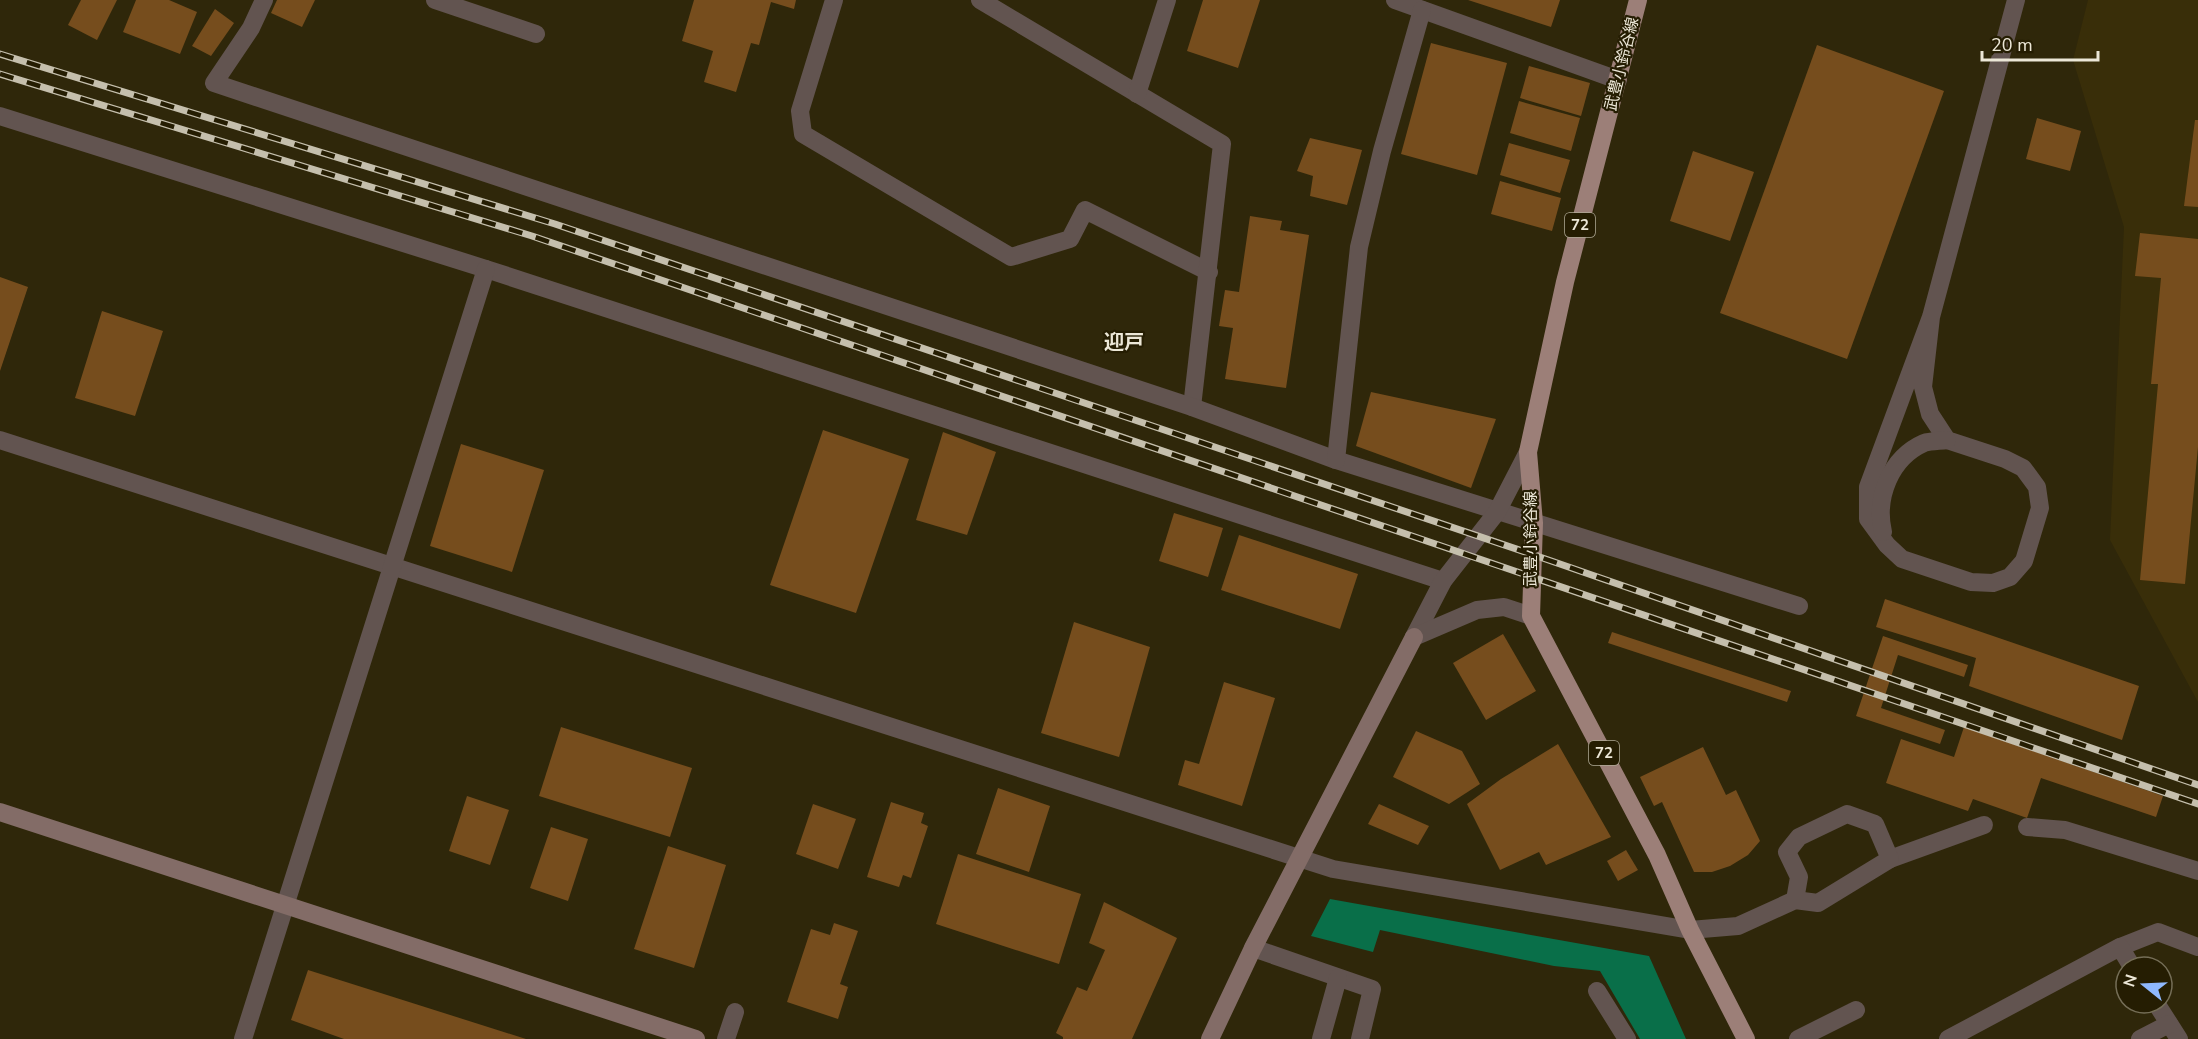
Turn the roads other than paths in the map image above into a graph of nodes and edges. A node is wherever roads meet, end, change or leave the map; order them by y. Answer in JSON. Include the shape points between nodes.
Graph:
{"nodes":[{"id":1,"x":264,"y":0,"type":"edge"},
{"id":2,"x":435,"y":0,"type":"edge"},
{"id":3,"x":834,"y":0,"type":"edge"},
{"id":4,"x":980,"y":0,"type":"edge"},
{"id":5,"x":1167,"y":0,"type":"edge"},
{"id":6,"x":1395,"y":0,"type":"edge"},
{"id":7,"x":1638,"y":0,"type":"edge"},
{"id":8,"x":2016,"y":0,"type":"edge"},
{"id":9,"x":1422,"y":10,"type":"junction"},
{"id":10,"x":536,"y":34,"type":"dead end"},
{"id":11,"x":1618,"y":80,"type":"junction"},
{"id":12,"x":1137,"y":94,"type":"junction"},
{"id":13,"x":0,"y":116,"type":"edge"},
{"id":14,"x":486,"y":269,"type":"junction"},
{"id":15,"x":1209,"y":272,"type":"junction"},
{"id":16,"x":1931,"y":317,"type":"junction"},
{"id":17,"x":1192,"y":407,"type":"junction"},
{"id":18,"x":0,"y":440,"type":"edge"},
{"id":19,"x":1947,"y":440,"type":"junction"},
{"id":20,"x":1528,"y":452,"type":"junction"},
{"id":21,"x":1336,"y":460,"type":"junction"},
{"id":22,"x":1497,"y":512,"type":"junction"},
{"id":23,"x":1534,"y":523,"type":"junction"},
{"id":24,"x":1887,"y":545,"type":"junction"},
{"id":25,"x":394,"y":567,"type":"junction"},
{"id":26,"x":1443,"y":580,"type":"junction"},
{"id":27,"x":1799,"y":606,"type":"dead end"},
{"id":28,"x":1531,"y":616,"type":"junction"},
{"id":29,"x":1414,"y":637,"type":"junction"},
{"id":30,"x":0,"y":813,"type":"edge"},
{"id":31,"x":1984,"y":825,"type":"dead end"},
{"id":32,"x":2027,"y":827,"type":"dead end"},
{"id":33,"x":1300,"y":859,"type":"junction"},
{"id":34,"x":1890,"y":859,"type":"junction"},
{"id":35,"x":2198,"y":871,"type":"edge"},
{"id":36,"x":1795,"y":900,"type":"junction"},
{"id":37,"x":285,"y":906,"type":"junction"},
{"id":38,"x":1690,"y":930,"type":"junction"},
{"id":39,"x":2120,"y":947,"type":"junction"},
{"id":40,"x":2198,"y":947,"type":"edge"},
{"id":41,"x":1253,"y":948,"type":"junction"},
{"id":42,"x":2125,"y":955,"type":"edge"},
{"id":43,"x":1338,"y":978,"type":"junction"},
{"id":44,"x":1597,"y":991,"type":"dead end"},
{"id":45,"x":1856,"y":1010,"type":"dead end"},
{"id":46,"x":735,"y":1012,"type":"dead end"},
{"id":47,"x":2164,"y":1015,"type":"edge"},
{"id":48,"x":2174,"y":1031,"type":"edge"},
{"id":49,"x":243,"y":1039,"type":"edge"},
{"id":50,"x":696,"y":1039,"type":"edge"},
{"id":51,"x":726,"y":1039,"type":"edge"},
{"id":52,"x":1210,"y":1039,"type":"edge"},
{"id":53,"x":1321,"y":1039,"type":"edge"},
{"id":54,"x":1360,"y":1039,"type":"edge"},
{"id":55,"x":1627,"y":1039,"type":"edge"},
{"id":56,"x":1746,"y":1039,"type":"edge"},
{"id":57,"x":1798,"y":1039,"type":"edge"},
{"id":58,"x":1948,"y":1039,"type":"edge"},
{"id":59,"x":2140,"y":1039,"type":"edge"}],
"edges":[{"from":1,"to":17,"type":"street","via":[[251,28],[214,83]]},
{"from":2,"to":10,"type":"street"},
{"from":3,"to":15,"type":"street","via":[[800,111],[803,134],[1011,256],[1070,239],[1085,210]]},
{"from":4,"to":12,"type":"street"},
{"from":5,"to":12,"type":"street"},
{"from":6,"to":9,"type":"street"},
{"from":7,"to":11,"type":"main road","name":"武豊小鈴谷線","number":"72"},
{"from":8,"to":16,"type":"street"},
{"from":9,"to":11,"type":"street"},
{"from":9,"to":21,"type":"street","via":[[1359,247]]},
{"from":11,"to":20,"type":"main road","name":"武豊小鈴谷線","number":"72","via":[[1565,282]]},
{"from":12,"to":15,"type":"street","via":[[1222,144]]},
{"from":13,"to":14,"type":"street"},
{"from":14,"to":25,"type":"street"},
{"from":14,"to":26,"type":"street"},
{"from":15,"to":17,"type":"street"},
{"from":16,"to":19,"type":"street","via":[[1923,387],[1930,414]]},
{"from":16,"to":24,"type":"street","via":[[1868,487],[1868,519]]},
{"from":17,"to":21,"type":"street"},
{"from":18,"to":25,"type":"street"},
{"from":19,"to":24,"type":"street","via":[[1925,443],[1893,467],[1879,518]]},
{"from":19,"to":24,"type":"street","via":[[2023,468],[2037,487],[2040,508],[2024,561],[2010,577],[1993,584],[1971,582],[1902,559]]},
{"from":20,"to":22,"type":"street"},
{"from":20,"to":23,"type":"main road","name":"武豊小鈴谷線","number":"72"},
{"from":21,"to":22,"type":"street"},
{"from":22,"to":23,"type":"street"},
{"from":22,"to":26,"type":"street"},
{"from":23,"to":27,"type":"street"},
{"from":23,"to":28,"type":"main road","name":"武豊小鈴谷線","number":"72"},
{"from":25,"to":33,"type":"street"},
{"from":25,"to":37,"type":"street"},
{"from":26,"to":29,"type":"street"},
{"from":28,"to":29,"type":"street","via":[[1504,607],[1477,610]]},
{"from":28,"to":38,"type":"main road","name":"武豊小鈴谷線","number":"72","via":[[1657,855]]},
{"from":29,"to":33,"type":"street"},
{"from":30,"to":37,"type":"street"},
{"from":31,"to":34,"type":"street"},
{"from":32,"to":35,"type":"street","via":[[2065,830]]},
{"from":33,"to":38,"type":"street","via":[[1333,869]]},
{"from":33,"to":41,"type":"street"},
{"from":34,"to":36,"type":"street","via":[[1818,903]]},
{"from":34,"to":36,"type":"street","via":[[1875,824],[1847,814],[1799,837],[1787,852],[1799,878]]},
{"from":36,"to":38,"type":"street","via":[[1738,926]]},
{"from":37,"to":49,"type":"street"},
{"from":37,"to":50,"type":"street"},
{"from":38,"to":56,"type":"main road","name":"武豊小鈴谷線","number":"72"},
{"from":39,"to":40,"type":"street","via":[[2158,932]]},
{"from":39,"to":42,"type":"street"},
{"from":39,"to":58,"type":"street"},
{"from":41,"to":43,"type":"street"},
{"from":41,"to":52,"type":"street"},
{"from":43,"to":53,"type":"street"},
{"from":43,"to":54,"type":"street","via":[[1372,989]]},
{"from":44,"to":55,"type":"street"},
{"from":45,"to":57,"type":"street"},
{"from":46,"to":51,"type":"street"},
{"from":47,"to":48,"type":"street"},
{"from":48,"to":59,"type":"street"}]}
